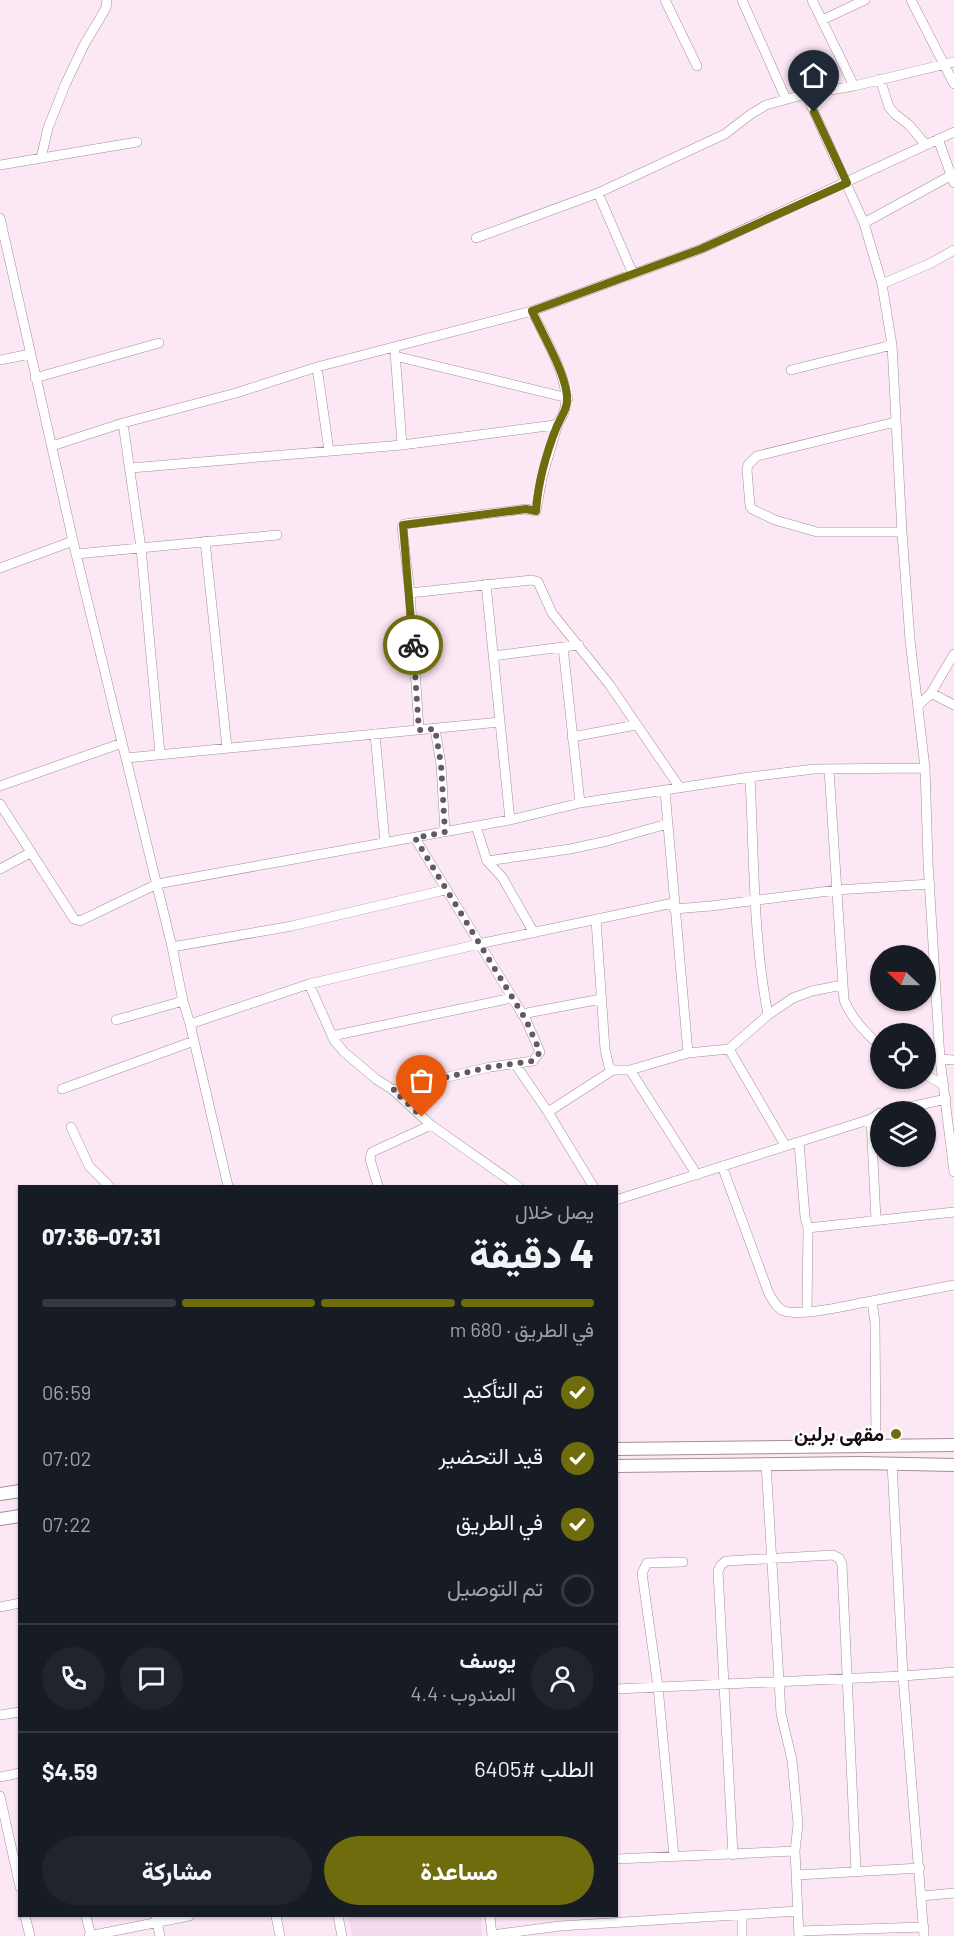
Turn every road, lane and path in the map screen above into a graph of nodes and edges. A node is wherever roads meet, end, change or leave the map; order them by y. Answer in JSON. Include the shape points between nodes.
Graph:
{"nodes":[{"id":1,"x":107,"y":0,"type":"edge"},
{"id":2,"x":665,"y":0,"type":"edge"},
{"id":3,"x":742,"y":0,"type":"edge"},
{"id":4,"x":812,"y":0,"type":"edge"},
{"id":5,"x":865,"y":0,"type":"edge"},
{"id":6,"x":910,"y":0,"type":"edge"},
{"id":7,"x":822,"y":20,"type":"junction"},
{"id":8,"x":954,"y":62,"type":"edge"},
{"id":9,"x":943,"y":64,"type":"junction"},
{"id":10,"x":697,"y":66,"type":"dead end"},
{"id":11,"x":880,"y":79,"type":"junction"},
{"id":12,"x":954,"y":84,"type":"edge"},
{"id":13,"x":854,"y":86,"type":"junction"},
{"id":14,"x":806,"y":94,"type":"junction"},
{"id":15,"x":786,"y":99,"type":"junction"},
{"id":16,"x":954,"y":132,"type":"edge"},
{"id":17,"x":938,"y":139,"type":"junction"},
{"id":18,"x":137,"y":142,"type":"dead end"},
{"id":19,"x":926,"y":145,"type":"junction"},
{"id":20,"x":41,"y":158,"type":"junction"},
{"id":21,"x":0,"y":165,"type":"edge"},
{"id":22,"x":952,"y":179,"type":"edge"},
{"id":23,"x":847,"y":183,"type":"junction"},
{"id":24,"x":598,"y":192,"type":"junction"},
{"id":25,"x":0,"y":218,"type":"edge"},
{"id":26,"x":864,"y":223,"type":"junction"},
{"id":27,"x":476,"y":238,"type":"dead end"},
{"id":28,"x":954,"y":250,"type":"edge"},
{"id":29,"x":633,"y":273,"type":"junction"},
{"id":30,"x":882,"y":284,"type":"junction"},
{"id":31,"x":532,"y":311,"type":"junction"},
{"id":32,"x":159,"y":343,"type":"dead end"},
{"id":33,"x":396,"y":345,"type":"junction"},
{"id":34,"x":892,"y":345,"type":"junction"},
{"id":35,"x":30,"y":354,"type":"junction"},
{"id":36,"x":395,"y":357,"type":"junction"},
{"id":37,"x":0,"y":360,"type":"edge"},
{"id":38,"x":318,"y":367,"type":"junction"},
{"id":39,"x":790,"y":370,"type":"dead end"},
{"id":40,"x":35,"y":378,"type":"junction"},
{"id":41,"x":568,"y":398,"type":"junction"},
{"id":42,"x":123,"y":423,"type":"junction"},
{"id":43,"x":558,"y":423,"type":"junction"},
{"id":44,"x":895,"y":423,"type":"junction"},
{"id":45,"x":402,"y":445,"type":"junction"},
{"id":46,"x":52,"y":446,"type":"junction"},
{"id":47,"x":330,"y":451,"type":"junction"},
{"id":48,"x":131,"y":468,"type":"junction"},
{"id":49,"x":902,"y":532,"type":"junction"},
{"id":50,"x":277,"y":535,"type":"dead end"},
{"id":51,"x":73,"y":541,"type":"junction"},
{"id":52,"x":205,"y":541,"type":"junction"},
{"id":53,"x":141,"y":548,"type":"junction"},
{"id":54,"x":76,"y":554,"type":"junction"},
{"id":55,"x":0,"y":568,"type":"edge"},
{"id":56,"x":486,"y":584,"type":"junction"},
{"id":57,"x":410,"y":593,"type":"junction"},
{"id":58,"x":579,"y":645,"type":"junction"},
{"id":59,"x":563,"y":647,"type":"junction"},
{"id":60,"x":954,"y":654,"type":"edge"},
{"id":61,"x":493,"y":656,"type":"junction"},
{"id":62,"x":931,"y":693,"type":"junction"},
{"id":63,"x":954,"y":705,"type":"edge"},
{"id":64,"x":918,"y":706,"type":"junction"},
{"id":65,"x":500,"y":722,"type":"junction"},
{"id":66,"x":636,"y":725,"type":"junction"},
{"id":67,"x":435,"y":729,"type":"junction"},
{"id":68,"x":419,"y":730,"type":"junction"},
{"id":69,"x":375,"y":734,"type":"junction"},
{"id":70,"x":572,"y":737,"type":"junction"},
{"id":71,"x":122,"y":743,"type":"junction"},
{"id":72,"x":227,"y":748,"type":"junction"},
{"id":73,"x":160,"y":754,"type":"junction"},
{"id":74,"x":126,"y":758,"type":"junction"},
{"id":75,"x":925,"y":768,"type":"junction"},
{"id":76,"x":829,"y":769,"type":"junction"},
{"id":77,"x":750,"y":777,"type":"junction"},
{"id":78,"x":0,"y":786,"type":"edge"},
{"id":79,"x":680,"y":788,"type":"junction"},
{"id":80,"x":665,"y":791,"type":"junction"},
{"id":81,"x":580,"y":803,"type":"junction"},
{"id":82,"x":0,"y":804,"type":"edge"},
{"id":83,"x":510,"y":820,"type":"junction"},
{"id":84,"x":667,"y":824,"type":"junction"},
{"id":85,"x":476,"y":826,"type":"junction"},
{"id":86,"x":445,"y":832,"type":"junction"},
{"id":87,"x":415,"y":838,"type":"junction"},
{"id":88,"x":385,"y":843,"type":"junction"},
{"id":89,"x":30,"y":853,"type":"junction"},
{"id":90,"x":487,"y":861,"type":"junction"},
{"id":91,"x":0,"y":869,"type":"edge"},
{"id":92,"x":157,"y":884,"type":"junction"},
{"id":93,"x":930,"y":884,"type":"junction"},
{"id":94,"x":445,"y":890,"type":"junction"},
{"id":95,"x":837,"y":890,"type":"junction"},
{"id":96,"x":755,"y":901,"type":"junction"},
{"id":97,"x":674,"y":906,"type":"junction"},
{"id":98,"x":596,"y":920,"type":"junction"},
{"id":99,"x":534,"y":933,"type":"junction"},
{"id":100,"x":479,"y":945,"type":"junction"},
{"id":101,"x":172,"y":947,"type":"junction"},
{"id":102,"x":309,"y":984,"type":"junction"},
{"id":103,"x":842,"y":985,"type":"junction"},
{"id":104,"x":512,"y":998,"type":"junction"},
{"id":105,"x":601,"y":999,"type":"junction"},
{"id":106,"x":183,"y":1001,"type":"junction"},
{"id":107,"x":522,"y":1014,"type":"junction"},
{"id":108,"x":768,"y":1016,"type":"junction"},
{"id":109,"x":116,"y":1020,"type":"dead end"},
{"id":110,"x":190,"y":1024,"type":"junction"},
{"id":111,"x":332,"y":1036,"type":"junction"},
{"id":112,"x":870,"y":1037,"type":"edge"},
{"id":113,"x":194,"y":1041,"type":"junction"},
{"id":114,"x":729,"y":1049,"type":"junction"},
{"id":115,"x":688,"y":1053,"type":"junction"},
{"id":116,"x":940,"y":1059,"type":"junction"},
{"id":117,"x":954,"y":1060,"type":"edge"},
{"id":118,"x":515,"y":1064,"type":"junction"},
{"id":119,"x":613,"y":1070,"type":"junction"},
{"id":120,"x":630,"y":1070,"type":"junction"},
{"id":121,"x":936,"y":1081,"type":"edge"},
{"id":122,"x":944,"y":1086,"type":"junction"},
{"id":123,"x":62,"y":1089,"type":"dead end"},
{"id":124,"x":393,"y":1090,"type":"junction"},
{"id":125,"x":946,"y":1099,"type":"junction"},
{"id":126,"x":936,"y":1101,"type":"edge"},
{"id":127,"x":548,"y":1112,"type":"junction"},
{"id":128,"x":951,"y":1117,"type":"edge"},
{"id":129,"x":870,"y":1119,"type":"edge"},
{"id":130,"x":431,"y":1125,"type":"junction"},
{"id":131,"x":71,"y":1127,"type":"dead end"},
{"id":132,"x":799,"y":1142,"type":"junction"},
{"id":133,"x":785,"y":1145,"type":"junction"},
{"id":134,"x":722,"y":1167,"type":"junction"},
{"id":135,"x":873,"y":1167,"type":"edge"},
{"id":136,"x":954,"y":1172,"type":"edge"},
{"id":137,"x":697,"y":1175,"type":"junction"},
{"id":138,"x":109,"y":1185,"type":"edge"},
{"id":139,"x":228,"y":1185,"type":"edge"},
{"id":140,"x":378,"y":1185,"type":"edge"},
{"id":141,"x":517,"y":1185,"type":"edge"},
{"id":142,"x":592,"y":1185,"type":"edge"},
{"id":143,"x":618,"y":1199,"type":"edge"},
{"id":144,"x":954,"y":1212,"type":"edge"},
{"id":145,"x":876,"y":1220,"type":"junction"},
{"id":146,"x":808,"y":1228,"type":"junction"},
{"id":147,"x":954,"y":1285,"type":"edge"},
{"id":148,"x":873,"y":1301,"type":"junction"},
{"id":149,"x":807,"y":1312,"type":"junction"},
{"id":150,"x":876,"y":1445,"type":"junction"},
{"id":151,"x":954,"y":1445,"type":"edge"},
{"id":152,"x":618,"y":1449,"type":"edge"},
{"id":153,"x":766,"y":1463,"type":"junction"},
{"id":154,"x":892,"y":1463,"type":"junction"},
{"id":155,"x":954,"y":1465,"type":"edge"},
{"id":156,"x":618,"y":1466,"type":"edge"},
{"id":157,"x":18,"y":1491,"type":"edge"},
{"id":158,"x":0,"y":1494,"type":"edge"},
{"id":159,"x":18,"y":1516,"type":"edge"},
{"id":160,"x":0,"y":1519,"type":"edge"},
{"id":161,"x":772,"y":1559,"type":"junction"},
{"id":162,"x":683,"y":1562,"type":"dead end"},
{"id":163,"x":18,"y":1603,"type":"edge"},
{"id":164,"x":0,"y":1607,"type":"edge"},
{"id":165,"x":954,"y":1672,"type":"edge"},
{"id":166,"x":903,"y":1676,"type":"junction"},
{"id":167,"x":847,"y":1679,"type":"junction"},
{"id":168,"x":779,"y":1682,"type":"junction"},
{"id":169,"x":725,"y":1684,"type":"junction"},
{"id":170,"x":658,"y":1687,"type":"junction"},
{"id":171,"x":618,"y":1689,"type":"edge"},
{"id":172,"x":18,"y":1712,"type":"edge"},
{"id":173,"x":0,"y":1715,"type":"edge"},
{"id":174,"x":18,"y":1773,"type":"edge"},
{"id":175,"x":0,"y":1777,"type":"edge"},
{"id":176,"x":0,"y":1796,"type":"edge"},
{"id":177,"x":10,"y":1843,"type":"junction"},
{"id":178,"x":0,"y":1845,"type":"edge"},
{"id":179,"x":795,"y":1851,"type":"junction"},
{"id":180,"x":734,"y":1855,"type":"junction"},
{"id":181,"x":674,"y":1856,"type":"junction"},
{"id":182,"x":618,"y":1859,"type":"edge"},
{"id":183,"x":920,"y":1868,"type":"junction"},
{"id":184,"x":856,"y":1871,"type":"junction"},
{"id":185,"x":797,"y":1875,"type":"junction"},
{"id":186,"x":18,"y":1878,"type":"edge"},
{"id":187,"x":954,"y":1893,"type":"edge"},
{"id":188,"x":922,"y":1896,"type":"junction"},
{"id":189,"x":798,"y":1911,"type":"junction"},
{"id":190,"x":742,"y":1915,"type":"junction"},
{"id":191,"x":25,"y":1917,"type":"edge"},
{"id":192,"x":86,"y":1917,"type":"edge"},
{"id":193,"x":172,"y":1917,"type":"edge"},
{"id":194,"x":276,"y":1917,"type":"edge"},
{"id":195,"x":338,"y":1917,"type":"edge"},
{"id":196,"x":490,"y":1917,"type":"edge"},
{"id":197,"x":558,"y":1917,"type":"edge"},
{"id":198,"x":156,"y":1918,"type":"edge"},
{"id":199,"x":560,"y":1926,"type":"junction"},
{"id":200,"x":924,"y":1931,"type":"edge"},
{"id":201,"x":799,"y":1934,"type":"edge"},
{"id":202,"x":30,"y":1936,"type":"edge"},
{"id":203,"x":90,"y":1936,"type":"edge"},
{"id":204,"x":160,"y":1936,"type":"edge"},
{"id":205,"x":280,"y":1936,"type":"edge"},
{"id":206,"x":342,"y":1936,"type":"edge"},
{"id":207,"x":492,"y":1936,"type":"edge"},
{"id":208,"x":742,"y":1936,"type":"edge"}],
"edges":[{"from":1,"to":20,"type":"street","via":[[65,85]]},
{"from":2,"to":10,"type":"street"},
{"from":3,"to":15,"type":"street"},
{"from":4,"to":7,"type":"street"},
{"from":5,"to":7,"type":"street"},
{"from":6,"to":9,"type":"street"},
{"from":7,"to":13,"type":"street"},
{"from":8,"to":9,"type":"street"},
{"from":9,"to":11,"type":"street"},
{"from":9,"to":12,"type":"street"},
{"from":11,"to":13,"type":"street"},
{"from":11,"to":19,"type":"street","via":[[890,107]]},
{"from":13,"to":14,"type":"street"},
{"from":14,"to":15,"type":"street"},
{"from":14,"to":23,"type":"street"},
{"from":15,"to":24,"type":"street","via":[[766,105],[725,134]]},
{"from":16,"to":17,"type":"street"},
{"from":17,"to":19,"type":"street"},
{"from":17,"to":22,"type":"street"},
{"from":18,"to":20,"type":"street"},
{"from":19,"to":23,"type":"street"},
{"from":20,"to":21,"type":"street"},
{"from":22,"to":26,"type":"street"},
{"from":23,"to":26,"type":"street"},
{"from":23,"to":29,"type":"street","via":[[701,249]]},
{"from":24,"to":27,"type":"street"},
{"from":24,"to":29,"type":"street"},
{"from":25,"to":35,"type":"street"},
{"from":26,"to":30,"type":"street"},
{"from":28,"to":30,"type":"street"},
{"from":29,"to":31,"type":"street"},
{"from":30,"to":34,"type":"street"},
{"from":31,"to":33,"type":"street"},
{"from":31,"to":41,"type":"street"},
{"from":32,"to":40,"type":"street"},
{"from":33,"to":36,"type":"street"},
{"from":33,"to":38,"type":"street"},
{"from":34,"to":39,"type":"street"},
{"from":34,"to":44,"type":"street"},
{"from":35,"to":37,"type":"street"},
{"from":35,"to":40,"type":"street"},
{"from":36,"to":41,"type":"street"},
{"from":36,"to":45,"type":"street"},
{"from":38,"to":42,"type":"street"},
{"from":38,"to":47,"type":"street"},
{"from":40,"to":46,"type":"street"},
{"from":41,"to":43,"type":"street"},
{"from":42,"to":46,"type":"street"},
{"from":42,"to":48,"type":"street"},
{"from":43,"to":45,"type":"street"},
{"from":43,"to":57,"type":"street","via":[[536,511],[526,509],[403,525]]},
{"from":44,"to":49,"type":"street"},
{"from":44,"to":49,"type":"street","via":[[757,456],[747,470],[751,508],[775,520],[828,533]]},
{"from":45,"to":47,"type":"street"},
{"from":46,"to":51,"type":"street"},
{"from":47,"to":48,"type":"street"},
{"from":48,"to":53,"type":"street"},
{"from":49,"to":64,"type":"street"},
{"from":50,"to":52,"type":"street"},
{"from":51,"to":54,"type":"street"},
{"from":51,"to":55,"type":"street"},
{"from":52,"to":53,"type":"street"},
{"from":52,"to":72,"type":"street"},
{"from":53,"to":54,"type":"street"},
{"from":53,"to":73,"type":"street"},
{"from":54,"to":71,"type":"street"},
{"from":56,"to":57,"type":"street"},
{"from":56,"to":58,"type":"street","via":[[536,580],[552,613]]},
{"from":56,"to":61,"type":"street"},
{"from":57,"to":68,"type":"street"},
{"from":58,"to":59,"type":"street"},
{"from":58,"to":66,"type":"street"},
{"from":59,"to":61,"type":"street"},
{"from":59,"to":70,"type":"street"},
{"from":60,"to":62,"type":"street"},
{"from":61,"to":65,"type":"street"},
{"from":62,"to":63,"type":"street"},
{"from":62,"to":64,"type":"street"},
{"from":64,"to":75,"type":"street"},
{"from":65,"to":67,"type":"street"},
{"from":65,"to":83,"type":"street"},
{"from":66,"to":70,"type":"street"},
{"from":66,"to":79,"type":"street"},
{"from":67,"to":68,"type":"street"},
{"from":67,"to":86,"type":"street"},
{"from":68,"to":69,"type":"street"},
{"from":69,"to":72,"type":"street"},
{"from":69,"to":88,"type":"street"},
{"from":70,"to":81,"type":"street"},
{"from":71,"to":74,"type":"street"},
{"from":71,"to":78,"type":"street"},
{"from":72,"to":73,"type":"street"},
{"from":73,"to":74,"type":"street"},
{"from":74,"to":92,"type":"street"},
{"from":75,"to":76,"type":"street"},
{"from":75,"to":93,"type":"street"},
{"from":76,"to":77,"type":"street"},
{"from":76,"to":95,"type":"street"},
{"from":77,"to":79,"type":"street"},
{"from":77,"to":96,"type":"street"},
{"from":79,"to":80,"type":"street"},
{"from":80,"to":81,"type":"street"},
{"from":80,"to":84,"type":"street"},
{"from":81,"to":83,"type":"street"},
{"from":82,"to":89,"type":"street"},
{"from":83,"to":85,"type":"street"},
{"from":84,"to":90,"type":"street","via":[[570,849]]},
{"from":84,"to":97,"type":"street"},
{"from":85,"to":86,"type":"street"},
{"from":85,"to":90,"type":"street"},
{"from":86,"to":87,"type":"street"},
{"from":87,"to":88,"type":"street"},
{"from":87,"to":94,"type":"street"},
{"from":88,"to":92,"type":"street"},
{"from":89,"to":91,"type":"street"},
{"from":89,"to":92,"type":"street","via":[[77,921]]},
{"from":90,"to":99,"type":"street","via":[[502,877]]},
{"from":92,"to":101,"type":"street"},
{"from":93,"to":95,"type":"street"},
{"from":93,"to":116,"type":"street"},
{"from":94,"to":100,"type":"street"},
{"from":94,"to":101,"type":"street","via":[[292,926]]},
{"from":95,"to":96,"type":"street"},
{"from":95,"to":103,"type":"street"},
{"from":96,"to":97,"type":"street"},
{"from":96,"to":108,"type":"street"},
{"from":97,"to":98,"type":"street"},
{"from":97,"to":115,"type":"street"},
{"from":98,"to":99,"type":"street"},
{"from":98,"to":105,"type":"street"},
{"from":99,"to":100,"type":"street"},
{"from":100,"to":102,"type":"street"},
{"from":100,"to":104,"type":"street"},
{"from":101,"to":106,"type":"street"},
{"from":102,"to":110,"type":"street"},
{"from":102,"to":111,"type":"street"},
{"from":103,"to":108,"type":"street","via":[[793,998]]},
{"from":103,"to":112,"type":"street","via":[[849,1012]]},
{"from":104,"to":107,"type":"street"},
{"from":104,"to":111,"type":"street"},
{"from":105,"to":107,"type":"street"},
{"from":105,"to":119,"type":"street","via":[[605,1049]]},
{"from":106,"to":109,"type":"street"},
{"from":106,"to":110,"type":"street"},
{"from":107,"to":118,"type":"street","via":[[540,1052],[533,1061]]},
{"from":108,"to":114,"type":"street"},
{"from":110,"to":113,"type":"street"},
{"from":111,"to":124,"type":"street","via":[[344,1052]]},
{"from":113,"to":123,"type":"street"},
{"from":113,"to":139,"type":"street"},
{"from":114,"to":115,"type":"street"},
{"from":114,"to":133,"type":"street"},
{"from":115,"to":120,"type":"street"},
{"from":116,"to":117,"type":"street"},
{"from":116,"to":122,"type":"street"},
{"from":118,"to":124,"type":"street"},
{"from":118,"to":127,"type":"street"},
{"from":119,"to":120,"type":"street"},
{"from":119,"to":127,"type":"street"},
{"from":120,"to":137,"type":"street"},
{"from":121,"to":122,"type":"street"},
{"from":122,"to":125,"type":"street"},
{"from":124,"to":130,"type":"street"},
{"from":125,"to":126,"type":"street"},
{"from":125,"to":128,"type":"street"},
{"from":127,"to":142,"type":"street"},
{"from":128,"to":136,"type":"street"},
{"from":129,"to":132,"type":"street"},
{"from":130,"to":140,"type":"street","via":[[372,1152],[370,1159]]},
{"from":130,"to":141,"type":"street"},
{"from":131,"to":138,"type":"street","via":[[89,1166]]},
{"from":132,"to":133,"type":"street"},
{"from":132,"to":146,"type":"street"},
{"from":133,"to":134,"type":"street"},
{"from":134,"to":137,"type":"street"},
{"from":134,"to":149,"type":"street","via":[[769,1294],[783,1311]]},
{"from":135,"to":145,"type":"street"},
{"from":137,"to":143,"type":"street"},
{"from":144,"to":145,"type":"street"},
{"from":145,"to":146,"type":"street"},
{"from":146,"to":149,"type":"street"},
{"from":147,"to":148,"type":"street"},
{"from":148,"to":149,"type":"street"},
{"from":148,"to":150,"type":"street"},
{"from":150,"to":151,"type":"main road"},
{"from":150,"to":152,"type":"main road"},
{"from":153,"to":154,"type":"main road"},
{"from":153,"to":156,"type":"main road"},
{"from":153,"to":161,"type":"street"},
{"from":154,"to":155,"type":"main road"},
{"from":154,"to":166,"type":"street"},
{"from":157,"to":158,"type":"main road"},
{"from":159,"to":160,"type":"main road"},
{"from":161,"to":167,"type":"street","via":[[833,1555],[839,1558]]},
{"from":161,"to":168,"type":"street"},
{"from":161,"to":169,"type":"street","via":[[726,1562],[718,1571]]},
{"from":162,"to":170,"type":"street","via":[[647,1563],[642,1573]]},
{"from":163,"to":164,"type":"street"},
{"from":165,"to":166,"type":"street"},
{"from":166,"to":167,"type":"street"},
{"from":166,"to":183,"type":"street"},
{"from":167,"to":168,"type":"street"},
{"from":167,"to":184,"type":"street"},
{"from":168,"to":169,"type":"street"},
{"from":168,"to":179,"type":"street","via":[[792,1760],[798,1824]]},
{"from":169,"to":170,"type":"street"},
{"from":169,"to":180,"type":"street"},
{"from":170,"to":171,"type":"street"},
{"from":170,"to":181,"type":"street"},
{"from":172,"to":173,"type":"street"},
{"from":174,"to":175,"type":"street"},
{"from":176,"to":177,"type":"street"},
{"from":177,"to":178,"type":"street"},
{"from":177,"to":186,"type":"street"},
{"from":179,"to":180,"type":"street"},
{"from":179,"to":185,"type":"street"},
{"from":180,"to":181,"type":"street"},
{"from":181,"to":182,"type":"street"},
{"from":183,"to":184,"type":"street"},
{"from":183,"to":188,"type":"street"},
{"from":184,"to":185,"type":"street"},
{"from":185,"to":189,"type":"street"},
{"from":187,"to":188,"type":"street"},
{"from":188,"to":200,"type":"street"},
{"from":189,"to":190,"type":"street"},
{"from":189,"to":201,"type":"street"},
{"from":190,"to":199,"type":"street"},
{"from":190,"to":208,"type":"street"},
{"from":191,"to":202,"type":"street"},
{"from":192,"to":203,"type":"street"},
{"from":193,"to":198,"type":"street"},
{"from":194,"to":205,"type":"street"},
{"from":195,"to":206,"type":"street"},
{"from":196,"to":207,"type":"street"},
{"from":197,"to":199,"type":"street"},
{"from":198,"to":203,"type":"street"},
{"from":198,"to":204,"type":"street"},
{"from":199,"to":207,"type":"street"},
{"from":200,"to":201,"type":"street"}]}
